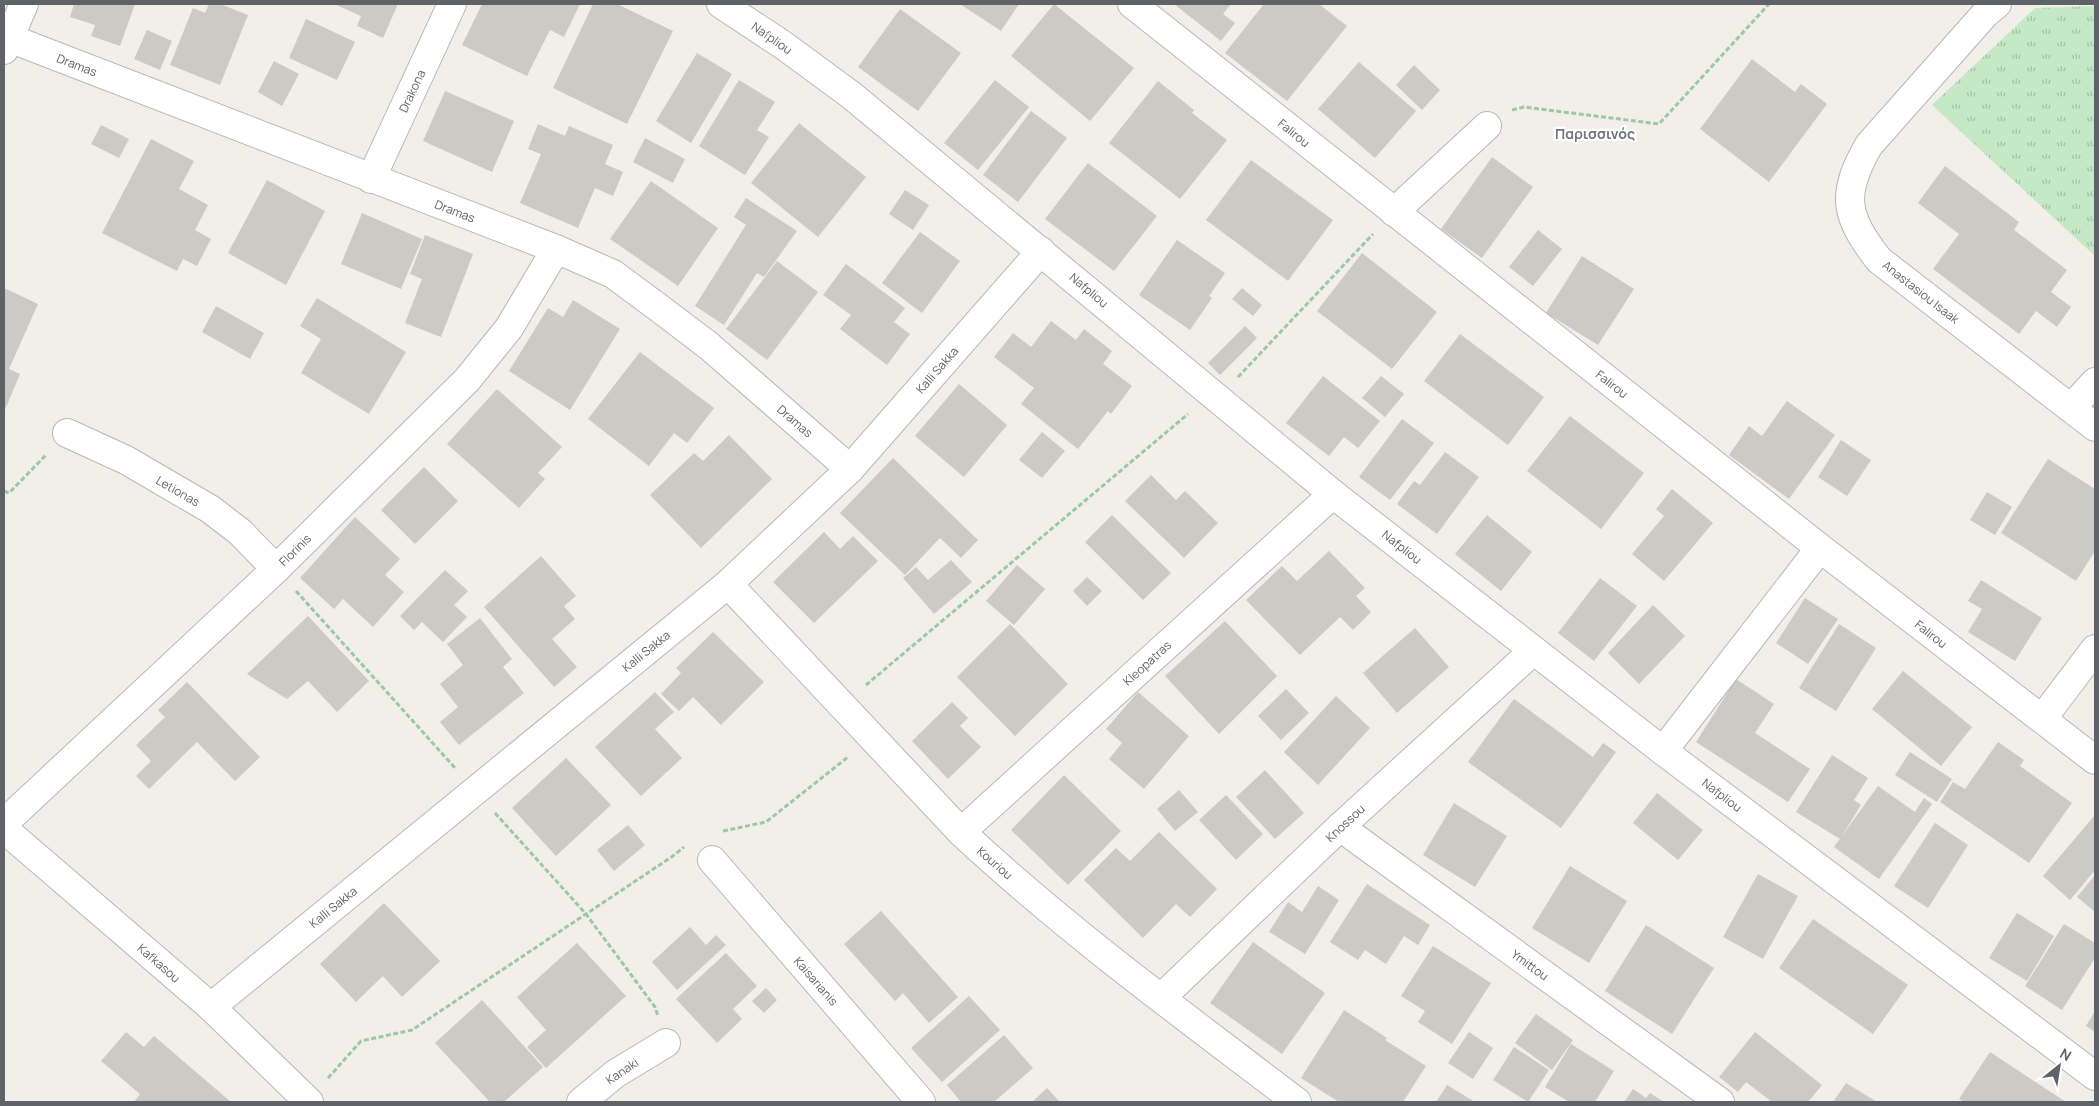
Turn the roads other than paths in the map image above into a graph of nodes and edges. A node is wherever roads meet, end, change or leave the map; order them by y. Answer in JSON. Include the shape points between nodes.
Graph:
{"nodes":[{"id":1,"x":24,"y":4,"type":"edge"},
{"id":2,"x":452,"y":4,"type":"edge"},
{"id":3,"x":721,"y":4,"type":"edge"},
{"id":4,"x":1132,"y":4,"type":"edge"},
{"id":5,"x":1997,"y":4,"type":"edge"},
{"id":6,"x":6,"y":44,"type":"edge"},
{"id":7,"x":1487,"y":126,"type":"road end"},
{"id":8,"x":371,"y":178,"type":"junction"},
{"id":9,"x":1394,"y":212,"type":"junction"},
{"id":10,"x":556,"y":250,"type":"junction"},
{"id":11,"x":1042,"y":251,"type":"junction"},
{"id":12,"x":2095,"y":382,"type":"edge"},
{"id":13,"x":2071,"y":408,"type":"junction"},
{"id":14,"x":2095,"y":427,"type":"edge"},
{"id":15,"x":67,"y":433,"type":"road end"},
{"id":16,"x":850,"y":469,"type":"junction"},
{"id":17,"x":1334,"y":494,"type":"junction"},
{"id":18,"x":1820,"y":548,"type":"junction"},
{"id":19,"x":276,"y":568,"type":"junction"},
{"id":20,"x":728,"y":584,"type":"junction"},
{"id":21,"x":2095,"y":649,"type":"edge"},
{"id":22,"x":1533,"y":651,"type":"junction"},
{"id":23,"x":2042,"y":719,"type":"junction"},
{"id":24,"x":1663,"y":751,"type":"junction"},
{"id":25,"x":2095,"y":760,"type":"edge"},
{"id":26,"x":4,"y":823,"type":"edge"},
{"id":27,"x":1340,"y":827,"type":"junction"},
{"id":28,"x":4,"y":829,"type":"edge"},
{"id":29,"x":961,"y":832,"type":"junction"},
{"id":30,"x":712,"y":860,"type":"dead end"},
{"id":31,"x":1161,"y":998,"type":"junction"},
{"id":32,"x":211,"y":1007,"type":"junction"},
{"id":33,"x":666,"y":1043,"type":"road end"},
{"id":34,"x":2095,"y":1076,"type":"edge"},
{"id":35,"x":308,"y":1102,"type":"edge"},
{"id":36,"x":580,"y":1102,"type":"edge"},
{"id":37,"x":921,"y":1102,"type":"edge"},
{"id":38,"x":1298,"y":1102,"type":"edge"},
{"id":39,"x":1720,"y":1102,"type":"edge"}],
"edges":[{"from":1,"to":6,"type":"street"},
{"from":2,"to":8,"type":"street","name":"Drakona"},
{"from":3,"to":11,"type":"street","name":"Nafpliou","via":[[783,44],[851,95]]},
{"from":4,"to":9,"type":"street","name":"Falirou"},
{"from":5,"to":13,"type":"street","name":"Anastasiou Isaak","via":[[1869,145],[1854,180],[1850,202],[1852,218],[1860,236],[1879,260]]},
{"from":6,"to":8,"type":"street","name":"Dramas"},
{"from":7,"to":9,"type":"street"},
{"from":8,"to":10,"type":"street","name":"Dramas"},
{"from":9,"to":18,"type":"street","name":"Falirou"},
{"from":10,"to":16,"type":"street","name":"Dramas","via":[[613,274],[659,308],[709,346]]},
{"from":10,"to":19,"type":"street","name":"Florinis","via":[[509,328],[477,369]]},
{"from":11,"to":16,"type":"street","name":"Kalli Sakka"},
{"from":11,"to":17,"type":"street","name":"Nafpliou"},
{"from":12,"to":13,"type":"street"},
{"from":13,"to":14,"type":"street","name":"Anastasiou Isaak"},
{"from":15,"to":19,"type":"street","name":"Letionas","via":[[126,460],[210,509],[240,532]]},
{"from":16,"to":20,"type":"street","name":"Kalli Sakka"},
{"from":17,"to":22,"type":"street","name":"Nafpliou"},
{"from":17,"to":29,"type":"street","name":"Kleopatras"},
{"from":18,"to":23,"type":"street","name":"Falirou"},
{"from":18,"to":24,"type":"street"},
{"from":19,"to":26,"type":"street","name":"Florinis"},
{"from":20,"to":29,"type":"street","name":"Kouriou"},
{"from":20,"to":32,"type":"street","name":"Kalli Sakka"},
{"from":21,"to":23,"type":"street"},
{"from":22,"to":24,"type":"street","name":"Nafpliou"},
{"from":22,"to":27,"type":"street","name":"Knossou"},
{"from":23,"to":25,"type":"street","name":"Falirou"},
{"from":24,"to":34,"type":"street","name":"Nafpliou"},
{"from":27,"to":31,"type":"street","name":"Knossou"},
{"from":27,"to":39,"type":"street","name":"Ymittou"},
{"from":28,"to":32,"type":"street","name":"Kafkasou"},
{"from":29,"to":31,"type":"street","name":"Kouriou","via":[[1044,905]]},
{"from":30,"to":37,"type":"street","name":"Kaisarianis"},
{"from":31,"to":38,"type":"street","name":"Kouriou"},
{"from":32,"to":35,"type":"street","name":"Kafkasou"},
{"from":33,"to":36,"type":"street","name":"Kanaki","via":[[615,1074]]}]}
